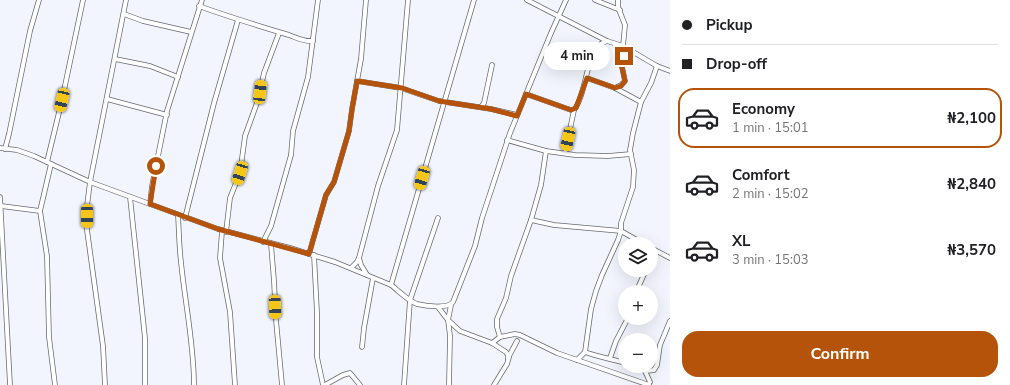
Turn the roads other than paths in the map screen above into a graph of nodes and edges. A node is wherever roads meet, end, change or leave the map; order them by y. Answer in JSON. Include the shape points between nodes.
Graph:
{"nodes":[{"id":1,"x":39,"y":0,"type":"edge"},
{"id":2,"x":83,"y":0,"type":"edge"},
{"id":3,"x":126,"y":0,"type":"edge"},
{"id":4,"x":202,"y":0,"type":"edge"},
{"id":5,"x":318,"y":0,"type":"edge"},
{"id":6,"x":366,"y":0,"type":"edge"},
{"id":7,"x":408,"y":0,"type":"edge"},
{"id":8,"x":474,"y":0,"type":"edge"},
{"id":9,"x":527,"y":0,"type":"edge"},
{"id":10,"x":566,"y":0,"type":"edge"},
{"id":11,"x":595,"y":0,"type":"edge"},
{"id":12,"x":618,"y":0,"type":"edge"},
{"id":13,"x":199,"y":6,"type":"junction"},
{"id":14,"x":620,"y":11,"type":"junction"},
{"id":15,"x":124,"y":14,"type":"junction"},
{"id":16,"x":559,"y":16,"type":"junction"},
{"id":17,"x":238,"y":20,"type":"junction"},
{"id":18,"x":191,"y":32,"type":"junction"},
{"id":19,"x":278,"y":33,"type":"junction"},
{"id":20,"x":313,"y":41,"type":"junction"},
{"id":21,"x":607,"y":41,"type":"junction"},
{"id":22,"x":623,"y":46,"type":"junction"},
{"id":23,"x":115,"y":59,"type":"junction"},
{"id":24,"x":492,"y":65,"type":"dead end"},
{"id":25,"x":657,"y":66,"type":"junction"},
{"id":26,"x":670,"y":71,"type":"edge"},
{"id":27,"x":178,"y":77,"type":"junction"},
{"id":28,"x":587,"y":78,"type":"junction"},
{"id":29,"x":357,"y":81,"type":"junction"},
{"id":30,"x":402,"y":88,"type":"junction"},
{"id":31,"x":615,"y":88,"type":"junction"},
{"id":32,"x":526,"y":94,"type":"junction"},
{"id":33,"x":107,"y":100,"type":"junction"},
{"id":34,"x":445,"y":102,"type":"junction"},
{"id":35,"x":641,"y":102,"type":"junction"},
{"id":36,"x":481,"y":107,"type":"junction"},
{"id":37,"x":574,"y":110,"type":"junction"},
{"id":38,"x":167,"y":115,"type":"junction"},
{"id":39,"x":517,"y":116,"type":"junction"},
{"id":40,"x":507,"y":140,"type":"junction"},
{"id":41,"x":2,"y":148,"type":"edge"},
{"id":42,"x":546,"y":151,"type":"junction"},
{"id":43,"x":565,"y":153,"type":"junction"},
{"id":44,"x":631,"y":154,"type":"junction"},
{"id":45,"x":49,"y":163,"type":"junction"},
{"id":46,"x":90,"y":182,"type":"junction"},
{"id":47,"x":0,"y":197,"type":"edge"},
{"id":48,"x":130,"y":197,"type":"junction"},
{"id":49,"x":150,"y":204,"type":"junction"},
{"id":50,"x":0,"y":206,"type":"edge"},
{"id":51,"x":40,"y":211,"type":"junction"},
{"id":52,"x":178,"y":215,"type":"junction"},
{"id":53,"x":185,"y":218,"type":"junction"},
{"id":54,"x":438,"y":218,"type":"dead end"},
{"id":55,"x":531,"y":220,"type":"junction"},
{"id":56,"x":224,"y":231,"type":"junction"},
{"id":57,"x":621,"y":232,"type":"junction"},
{"id":58,"x":631,"y":237,"type":"edge"},
{"id":59,"x":263,"y":242,"type":"junction"},
{"id":60,"x":270,"y":244,"type":"junction"},
{"id":61,"x":658,"y":252,"type":"edge"},
{"id":62,"x":311,"y":255,"type":"junction"},
{"id":63,"x":359,"y":258,"type":"junction"},
{"id":64,"x":670,"y":258,"type":"edge"},
{"id":65,"x":351,"y":268,"type":"junction"},
{"id":66,"x":370,"y":277,"type":"junction"},
{"id":67,"x":391,"y":285,"type":"junction"},
{"id":68,"x":410,"y":300,"type":"junction"},
{"id":69,"x":451,"y":305,"type":"junction"},
{"id":70,"x":438,"y":307,"type":"junction"},
{"id":71,"x":448,"y":320,"type":"junction"},
{"id":72,"x":670,"y":321,"type":"edge"},
{"id":73,"x":624,"y":325,"type":"edge"},
{"id":74,"x":500,"y":337,"type":"junction"},
{"id":75,"x":518,"y":341,"type":"dead end"},
{"id":76,"x":492,"y":343,"type":"junction"},
{"id":77,"x":362,"y":347,"type":"dead end"},
{"id":78,"x":585,"y":352,"type":"junction"},
{"id":79,"x":508,"y":358,"type":"junction"},
{"id":80,"x":610,"y":358,"type":"junction"},
{"id":81,"x":658,"y":358,"type":"edge"},
{"id":82,"x":577,"y":360,"type":"junction"},
{"id":83,"x":618,"y":361,"type":"edge"},
{"id":84,"x":646,"y":373,"type":"edge"},
{"id":85,"x":649,"y":384,"type":"edge"},
{"id":86,"x":10,"y":385,"type":"edge"},
{"id":87,"x":55,"y":385,"type":"edge"},
{"id":88,"x":105,"y":385,"type":"edge"},
{"id":89,"x":145,"y":385,"type":"edge"},
{"id":90,"x":194,"y":385,"type":"edge"},
{"id":91,"x":236,"y":385,"type":"edge"},
{"id":92,"x":282,"y":385,"type":"edge"},
{"id":93,"x":324,"y":385,"type":"edge"},
{"id":94,"x":360,"y":385,"type":"edge"},
{"id":95,"x":404,"y":385,"type":"edge"},
{"id":96,"x":449,"y":385,"type":"edge"},
{"id":97,"x":494,"y":385,"type":"edge"}],
"edges":[{"from":1,"to":41,"type":"street","via":[[30,31],[10,134]]},
{"from":2,"to":45,"type":"street"},
{"from":3,"to":15,"type":"street"},
{"from":4,"to":13,"type":"street"},
{"from":5,"to":20,"type":"street"},
{"from":6,"to":29,"type":"street"},
{"from":7,"to":30,"type":"street"},
{"from":8,"to":34,"type":"street"},
{"from":9,"to":16,"type":"street"},
{"from":10,"to":16,"type":"street"},
{"from":11,"to":14,"type":"street"},
{"from":12,"to":14,"type":"street"},
{"from":13,"to":17,"type":"street"},
{"from":13,"to":18,"type":"street"},
{"from":14,"to":22,"type":"street","via":[[625,25]]},
{"from":15,"to":18,"type":"street"},
{"from":15,"to":23,"type":"street"},
{"from":16,"to":21,"type":"street"},
{"from":16,"to":32,"type":"street"},
{"from":17,"to":19,"type":"street"},
{"from":17,"to":53,"type":"street"},
{"from":18,"to":27,"type":"street"},
{"from":19,"to":20,"type":"street"},
{"from":19,"to":56,"type":"street","via":[[258,100],[244,136],[240,173],[230,198]]},
{"from":20,"to":59,"type":"street","via":[[308,78],[293,131],[291,155],[271,226]]},
{"from":21,"to":22,"type":"street"},
{"from":21,"to":28,"type":"street","via":[[599,45],[593,55]]},
{"from":22,"to":25,"type":"street"},
{"from":22,"to":31,"type":"street","via":[[622,67],[625,81]]},
{"from":23,"to":27,"type":"street","via":[[150,66]]},
{"from":23,"to":33,"type":"street"},
{"from":24,"to":36,"type":"street","via":[[484,104]]},
{"from":25,"to":26,"type":"street"},
{"from":25,"to":35,"type":"street"},
{"from":27,"to":38,"type":"street"},
{"from":28,"to":31,"type":"street"},
{"from":28,"to":37,"type":"street"},
{"from":29,"to":30,"type":"street"},
{"from":29,"to":62,"type":"street","via":[[349,131],[334,182],[326,195]]},
{"from":30,"to":34,"type":"street"},
{"from":30,"to":63,"type":"street","via":[[397,130],[378,186]]},
{"from":31,"to":35,"type":"street"},
{"from":32,"to":37,"type":"street"},
{"from":32,"to":39,"type":"street"},
{"from":33,"to":38,"type":"street"},
{"from":33,"to":46,"type":"street"},
{"from":34,"to":36,"type":"street"},
{"from":34,"to":67,"type":"street"},
{"from":35,"to":44,"type":"street","via":[[633,133]]},
{"from":36,"to":39,"type":"street"},
{"from":37,"to":43,"type":"street"},
{"from":38,"to":49,"type":"street"},
{"from":39,"to":40,"type":"street"},
{"from":40,"to":42,"type":"street"},
{"from":40,"to":69,"type":"street","via":[[475,246]]},
{"from":41,"to":45,"type":"street","via":[[17,150]]},
{"from":42,"to":43,"type":"street"},
{"from":42,"to":55,"type":"street","via":[[541,185]]},
{"from":43,"to":44,"type":"street","via":[[608,156]]},
{"from":44,"to":57,"type":"street","via":[[634,170],[633,187],[621,223]]},
{"from":45,"to":46,"type":"street"},
{"from":45,"to":51,"type":"street"},
{"from":46,"to":48,"type":"street"},
{"from":46,"to":88,"type":"street","via":[[87,230],[103,346]]},
{"from":47,"to":50,"type":"street"},
{"from":48,"to":49,"type":"street"},
{"from":48,"to":89,"type":"street","via":[[145,338]]},
{"from":49,"to":52,"type":"street"},
{"from":50,"to":51,"type":"street"},
{"from":50,"to":86,"type":"street"},
{"from":51,"to":87,"type":"street","via":[[47,256],[49,337]]},
{"from":52,"to":53,"type":"street"},
{"from":52,"to":90,"type":"street"},
{"from":53,"to":56,"type":"street"},
{"from":54,"to":68,"type":"street"},
{"from":55,"to":57,"type":"street"},
{"from":55,"to":74,"type":"street","via":[[497,319]]},
{"from":56,"to":59,"type":"street"},
{"from":56,"to":91,"type":"street","via":[[220,258],[230,312]]},
{"from":57,"to":58,"type":"street"},
{"from":57,"to":78,"type":"street","via":[[596,291]]},
{"from":59,"to":60,"type":"street"},
{"from":60,"to":62,"type":"street"},
{"from":60,"to":92,"type":"street"},
{"from":61,"to":64,"type":"street"},
{"from":62,"to":65,"type":"street"},
{"from":62,"to":93,"type":"street","via":[[317,313],[317,356]]},
{"from":63,"to":65,"type":"street"},
{"from":63,"to":66,"type":"street"},
{"from":65,"to":66,"type":"street"},
{"from":66,"to":67,"type":"street"},
{"from":66,"to":77,"type":"street"},
{"from":67,"to":68,"type":"street"},
{"from":68,"to":70,"type":"street","via":[[417,304]]},
{"from":68,"to":95,"type":"street"},
{"from":69,"to":70,"type":"street"},
{"from":69,"to":71,"type":"street"},
{"from":70,"to":71,"type":"street"},
{"from":71,"to":76,"type":"street","via":[[460,331]]},
{"from":71,"to":96,"type":"street"},
{"from":72,"to":81,"type":"street","via":[[660,345]]},
{"from":73,"to":80,"type":"street"},
{"from":74,"to":76,"type":"street"},
{"from":74,"to":82,"type":"street","via":[[520,335],[542,347]]},
{"from":75,"to":79,"type":"street"},
{"from":76,"to":79,"type":"street","via":[[506,352]]},
{"from":78,"to":80,"type":"street"},
{"from":78,"to":82,"type":"street"},
{"from":79,"to":97,"type":"street"},
{"from":80,"to":83,"type":"street"},
{"from":82,"to":85,"type":"street"},
{"from":84,"to":85,"type":"street"},
{"from":93,"to":94,"type":"street","via":[[350,373]]}]}
